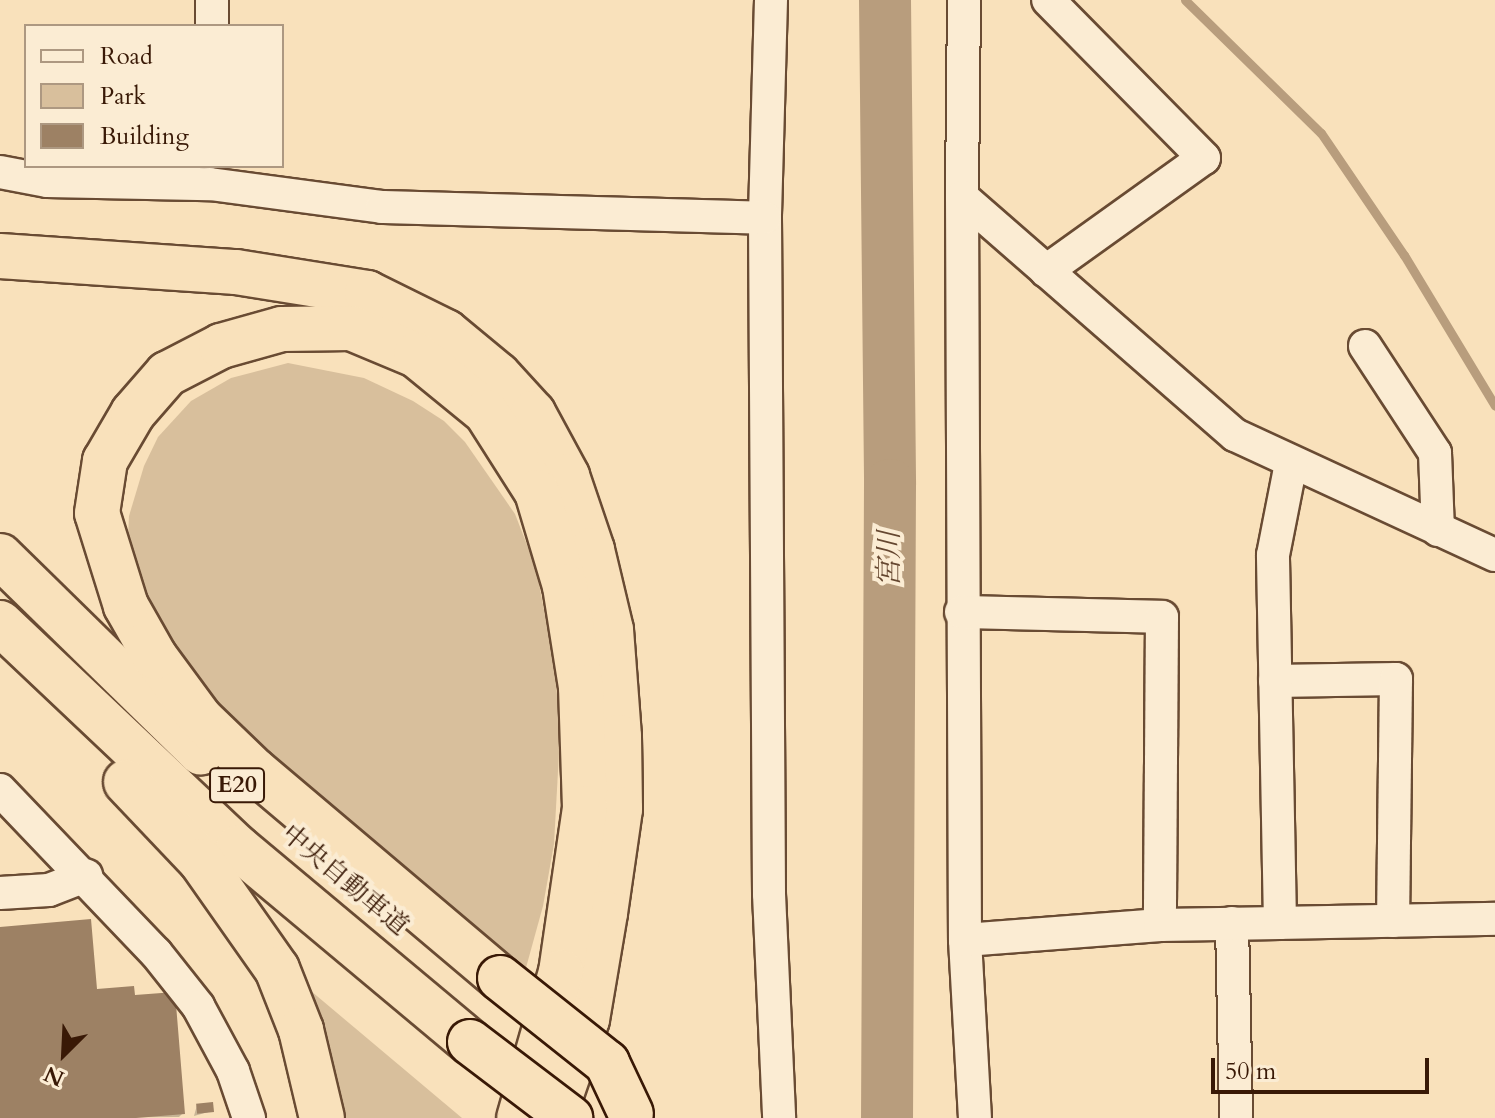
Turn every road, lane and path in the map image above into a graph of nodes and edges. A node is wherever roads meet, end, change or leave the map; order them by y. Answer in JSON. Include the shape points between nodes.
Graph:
{"nodes":[{"id":1,"x":212,"y":0,"type":"edge"},
{"id":2,"x":771,"y":0,"type":"edge"},
{"id":3,"x":964,"y":0,"type":"edge"},
{"id":4,"x":1048,"y":0,"type":"edge"},
{"id":5,"x":212,"y":24,"type":"edge"},
{"id":6,"x":0,"y":172,"type":"edge"},
{"id":7,"x":210,"y":175,"type":"edge"},
{"id":8,"x":962,"y":197,"type":"junction"},
{"id":9,"x":765,"y":218,"type":"junction"},
{"id":10,"x":0,"y":256,"type":"edge"},
{"id":11,"x":1046,"y":271,"type":"junction"},
{"id":12,"x":1365,"y":346,"type":"dead end"},
{"id":13,"x":1291,"y":463,"type":"junction"},
{"id":14,"x":1438,"y":530,"type":"junction"},
{"id":15,"x":1495,"y":555,"type":"edge"},
{"id":16,"x":0,"y":556,"type":"edge"},
{"id":17,"x":961,"y":612,"type":"junction"},
{"id":18,"x":0,"y":623,"type":"edge"},
{"id":19,"x":0,"y":657,"type":"edge"},
{"id":20,"x":1275,"y":681,"type":"junction"},
{"id":21,"x":0,"y":790,"type":"edge"},
{"id":22,"x":86,"y":876,"type":"junction"},
{"id":23,"x":0,"y":893,"type":"edge"},
{"id":24,"x":1495,"y":919,"type":"edge"},
{"id":25,"x":1393,"y":921,"type":"junction"},
{"id":26,"x":1232,"y":923,"type":"junction"},
{"id":27,"x":1280,"y":923,"type":"junction"},
{"id":28,"x":1160,"y":925,"type":"junction"},
{"id":29,"x":965,"y":940,"type":"junction"},
{"id":30,"x":494,"y":988,"type":"junction"},
{"id":31,"x":634,"y":1116,"type":"edge"},
{"id":32,"x":249,"y":1118,"type":"edge"},
{"id":33,"x":322,"y":1118,"type":"edge"},
{"id":34,"x":519,"y":1118,"type":"edge"},
{"id":35,"x":553,"y":1118,"type":"edge"},
{"id":36,"x":570,"y":1118,"type":"edge"},
{"id":37,"x":779,"y":1118,"type":"edge"},
{"id":38,"x":975,"y":1118,"type":"edge"},
{"id":39,"x":1236,"y":1118,"type":"edge"}],
"edges":[{"from":1,"to":5,"type":"street"},
{"from":2,"to":9,"type":"street"},
{"from":3,"to":8,"type":"street"},
{"from":4,"to":11,"type":"street","via":[[1204,158]]},
{"from":6,"to":7,"type":"street","via":[[47,181]]},
{"from":7,"to":9,"type":"street","via":[[382,207]]},
{"from":8,"to":11,"type":"street"},
{"from":8,"to":17,"type":"street"},
{"from":9,"to":37,"type":"street","via":[[769,894]]},
{"from":10,"to":35,"type":"highway","via":[[236,272],[367,293],[446,332],[533,413],[567,476],[592,550],[611,630],[619,737],[620,809],[587,1019]]},
{"from":11,"to":13,"type":"street","via":[[1235,435]]},
{"from":12,"to":14,"type":"street","via":[[1435,453]]},
{"from":13,"to":14,"type":"street"},
{"from":13,"to":20,"type":"street","via":[[1273,555]]},
{"from":14,"to":15,"type":"street"},
{"from":16,"to":30,"type":"highway","name":"中央自動車道","number":"E20","via":[[177,731],[316,857]]},
{"from":17,"to":28,"type":"street","via":[[1162,617]]},
{"from":17,"to":29,"type":"street"},
{"from":18,"to":36,"type":"highway","name":"中央自動車道","number":"E20","bridge":true,"via":[[238,848],[470,1042]]},
{"from":19,"to":33,"type":"highway","via":[[155,811],[241,913],[277,969],[301,1030]]},
{"from":20,"to":25,"type":"street","via":[[1396,679]]},
{"from":20,"to":27,"type":"street"},
{"from":21,"to":22,"type":"street"},
{"from":22,"to":23,"type":"street","via":[[49,890]]},
{"from":22,"to":32,"type":"street","via":[[198,1006],[233,1071]]},
{"from":24,"to":25,"type":"street"},
{"from":25,"to":27,"type":"street"},
{"from":26,"to":27,"type":"street"},
{"from":26,"to":28,"type":"street"},
{"from":26,"to":39,"type":"street"},
{"from":28,"to":29,"type":"street"},
{"from":29,"to":38,"type":"street"},
{"from":30,"to":31,"type":"highway","name":"中央自動車道","number":"E20"},
{"from":30,"to":34,"type":"highway","via":[[200,718],[126,606],[97,513],[105,461],[133,413],[167,374],[221,346],[282,329],[351,328],[416,355],[486,412],[537,492],[565,586],[581,687],[585,808],[561,972]]}]}
